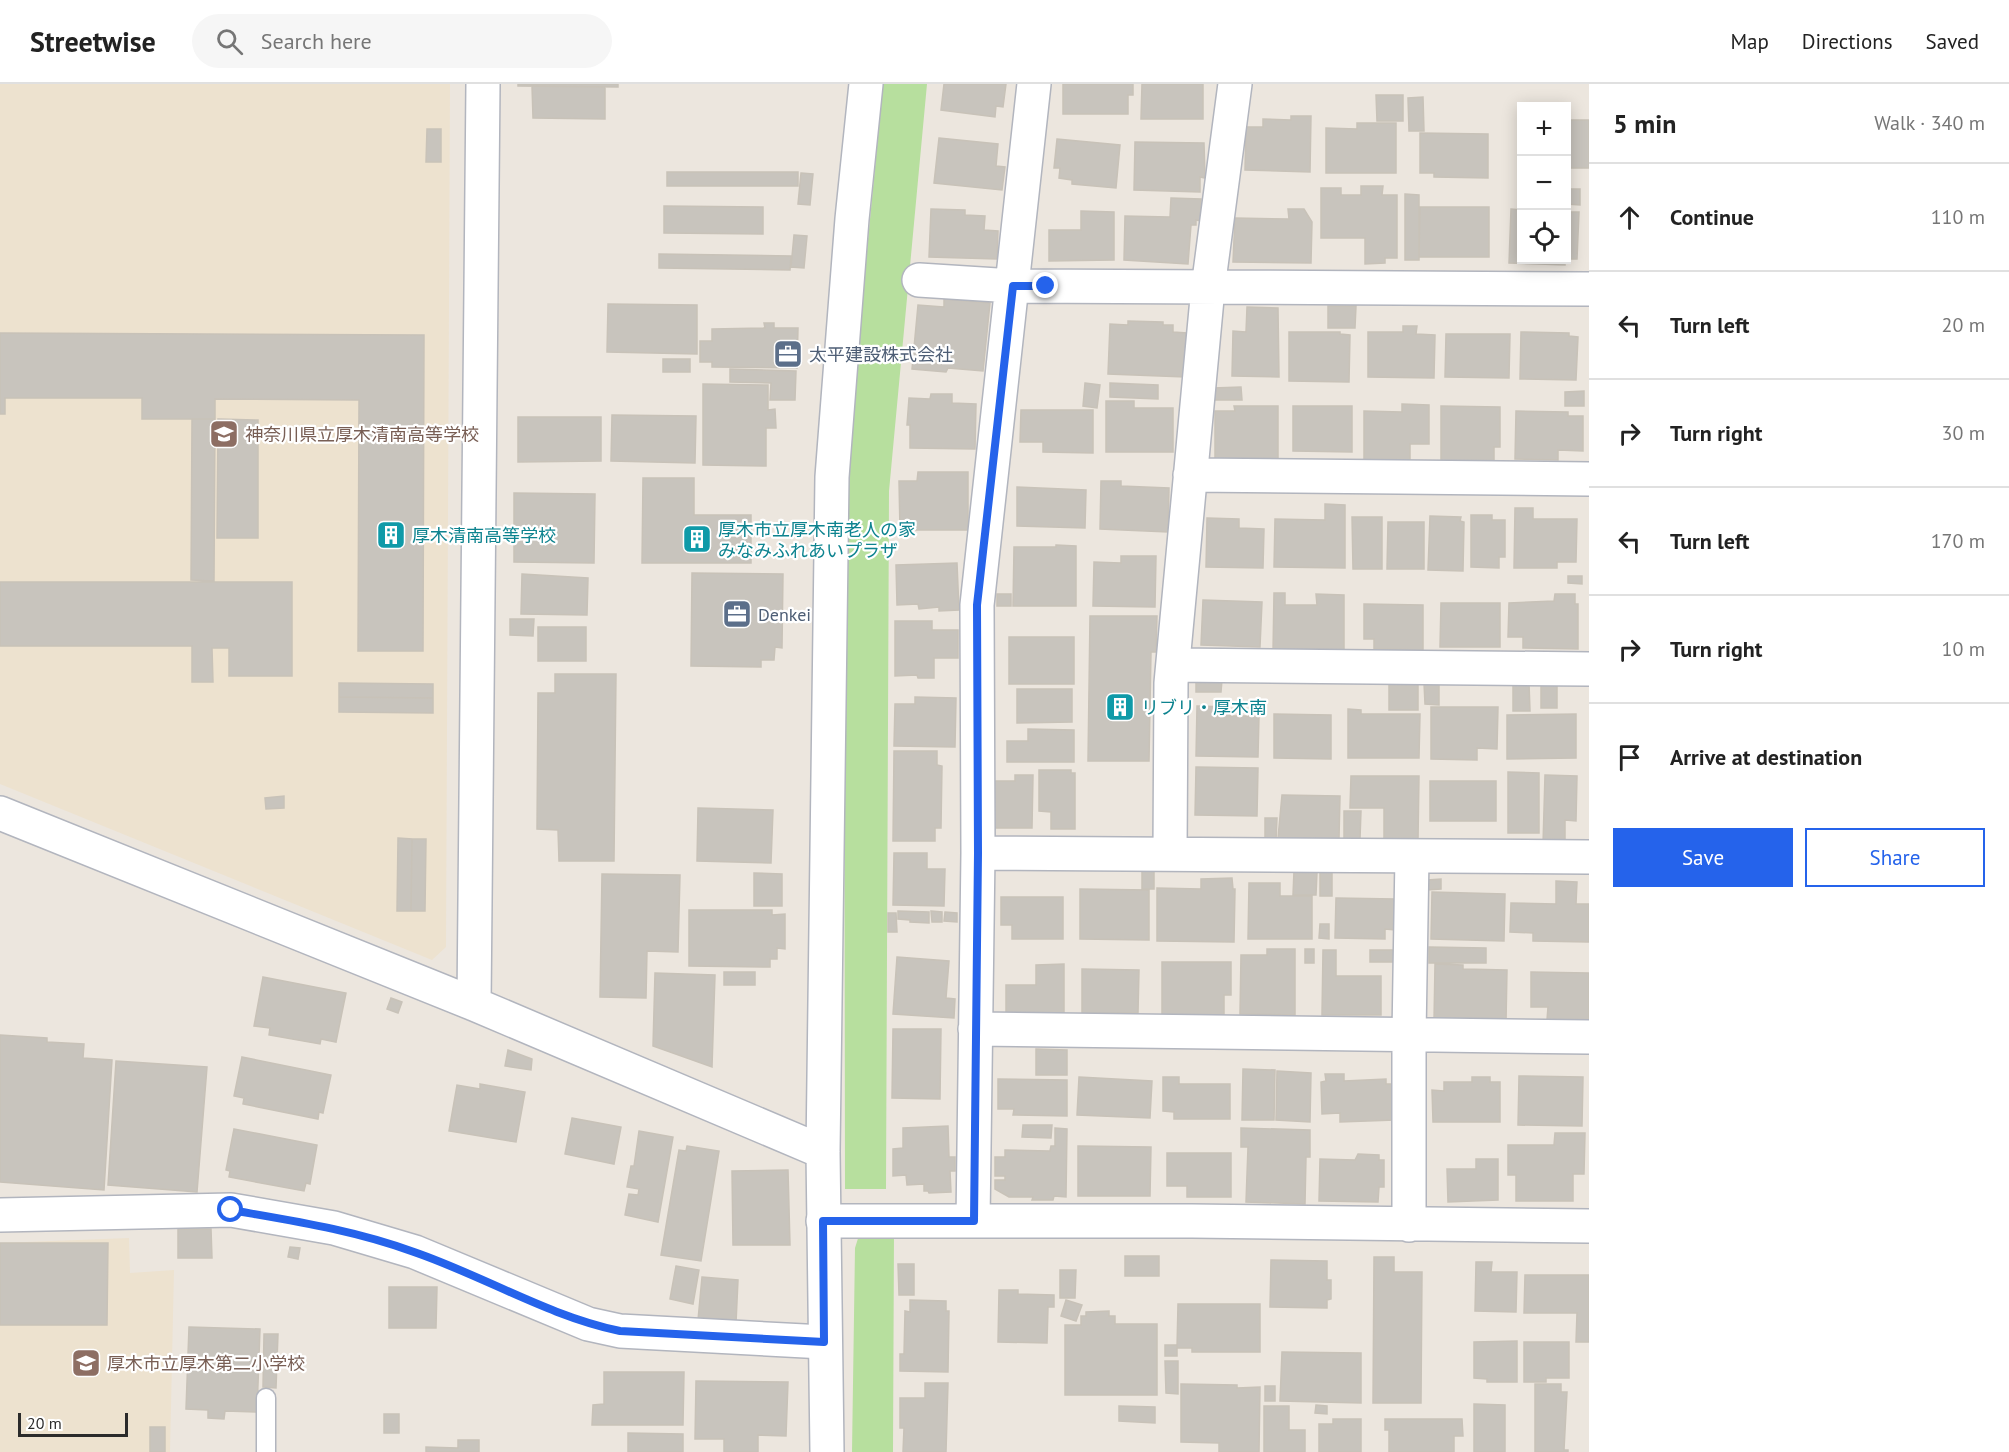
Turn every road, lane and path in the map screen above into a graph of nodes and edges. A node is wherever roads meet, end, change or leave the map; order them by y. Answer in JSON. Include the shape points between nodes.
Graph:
{"nodes":[{"id":1,"x":483,"y":84,"type":"edge"},
{"id":2,"x":866,"y":84,"type":"edge"},
{"id":3,"x":1034,"y":84,"type":"edge"},
{"id":4,"x":1235,"y":84,"type":"edge"},
{"id":5,"x":919,"y":280,"type":"dead end"},
{"id":6,"x":1013,"y":286,"type":"junction"},
{"id":7,"x":1208,"y":288,"type":"junction"},
{"id":8,"x":1589,"y":289,"type":"edge"},
{"id":9,"x":1190,"y":475,"type":"junction"},
{"id":10,"x":1589,"y":479,"type":"edge"},
{"id":11,"x":1173,"y":665,"type":"junction"},
{"id":12,"x":1589,"y":669,"type":"edge"},
{"id":13,"x":0,"y":813,"type":"edge"},
{"id":14,"x":978,"y":853,"type":"junction"},
{"id":15,"x":1170,"y":853,"type":"junction"},
{"id":16,"x":1412,"y":856,"type":"junction"},
{"id":17,"x":1589,"y":857,"type":"edge"},
{"id":18,"x":474,"y":1004,"type":"junction"},
{"id":19,"x":975,"y":1029,"type":"junction"},
{"id":20,"x":1409,"y":1035,"type":"junction"},
{"id":21,"x":1589,"y":1037,"type":"edge"},
{"id":22,"x":823,"y":1152,"type":"junction"},
{"id":23,"x":0,"y":1215,"type":"edge"},
{"id":24,"x":823,"y":1221,"type":"junction"},
{"id":25,"x":974,"y":1221,"type":"junction"},
{"id":26,"x":1409,"y":1225,"type":"junction"},
{"id":27,"x":1589,"y":1226,"type":"edge"},
{"id":28,"x":824,"y":1342,"type":"junction"},
{"id":29,"x":266,"y":1398,"type":"dead end"},
{"id":30,"x":266,"y":1452,"type":"edge"},
{"id":31,"x":827,"y":1452,"type":"edge"}],
"edges":[{"from":1,"to":18,"type":"street"},
{"from":2,"to":22,"type":"street","via":[[832,477]]},
{"from":3,"to":6,"type":"street"},
{"from":4,"to":7,"type":"street"},
{"from":5,"to":6,"type":"street"},
{"from":6,"to":7,"type":"street"},
{"from":6,"to":14,"type":"street","via":[[977,605]]},
{"from":7,"to":8,"type":"street"},
{"from":7,"to":9,"type":"street"},
{"from":9,"to":10,"type":"street"},
{"from":9,"to":11,"type":"street"},
{"from":11,"to":12,"type":"street"},
{"from":11,"to":15,"type":"street"},
{"from":13,"to":18,"type":"street"},
{"from":14,"to":15,"type":"street"},
{"from":14,"to":19,"type":"street"},
{"from":15,"to":16,"type":"street"},
{"from":16,"to":17,"type":"street"},
{"from":16,"to":20,"type":"street"},
{"from":18,"to":22,"type":"street"},
{"from":19,"to":20,"type":"street"},
{"from":19,"to":25,"type":"street"},
{"from":20,"to":21,"type":"street"},
{"from":20,"to":26,"type":"street"},
{"from":22,"to":24,"type":"street"},
{"from":23,"to":28,"type":"street","via":[[231,1210],[334,1228],[415,1252],[588,1324],[620,1331]]},
{"from":24,"to":25,"type":"street"},
{"from":24,"to":28,"type":"street"},
{"from":25,"to":26,"type":"street"},
{"from":26,"to":27,"type":"street"},
{"from":28,"to":31,"type":"street"},
{"from":29,"to":30,"type":"lane"}]}
